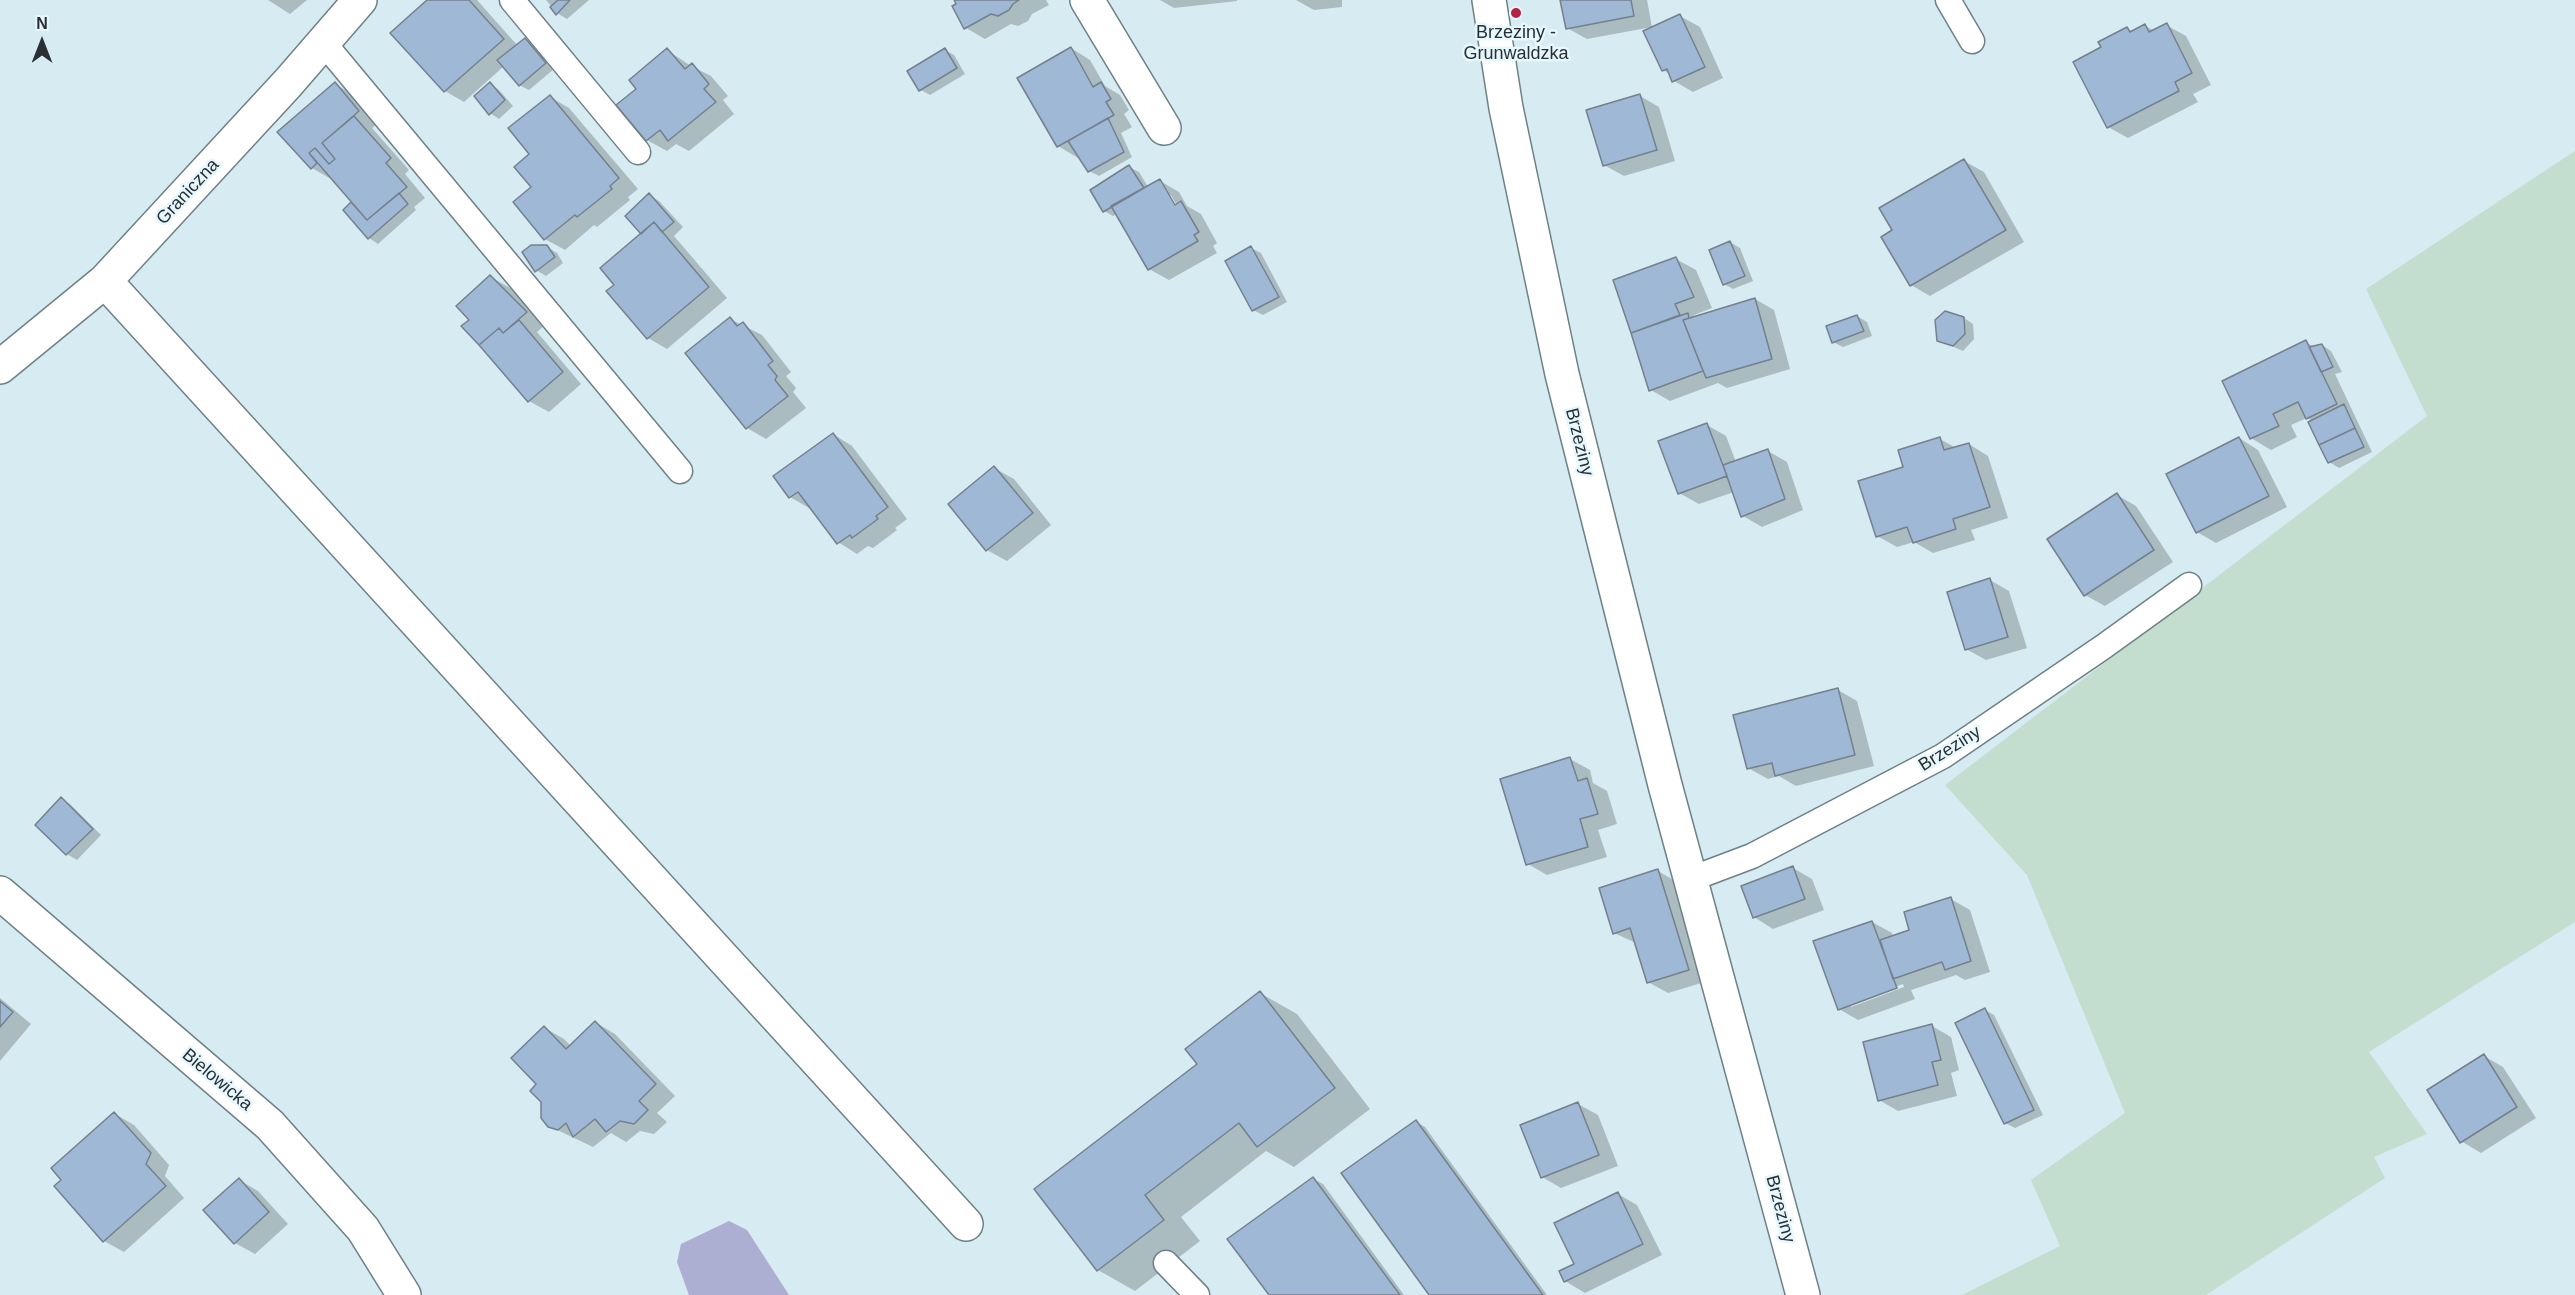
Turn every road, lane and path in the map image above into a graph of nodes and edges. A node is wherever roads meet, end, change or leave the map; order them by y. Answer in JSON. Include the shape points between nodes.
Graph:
{"nodes":[{"id":1,"x":360,"y":0,"type":"edge"},
{"id":2,"x":512,"y":0,"type":"edge"},
{"id":3,"x":1087,"y":0,"type":"edge"},
{"id":4,"x":1489,"y":0,"type":"edge"},
{"id":5,"x":1948,"y":0,"type":"edge"},
{"id":6,"x":1972,"y":41,"type":"dead end"},
{"id":7,"x":323,"y":42,"type":"junction"},
{"id":8,"x":1164,"y":128,"type":"dead end"},
{"id":9,"x":638,"y":152,"type":"dead end"},
{"id":10,"x":105,"y":281,"type":"junction"},
{"id":11,"x":0,"y":367,"type":"edge"},
{"id":12,"x":680,"y":471,"type":"dead end"},
{"id":13,"x":2189,"y":585,"type":"dead end"},
{"id":14,"x":1691,"y":879,"type":"junction"},
{"id":15,"x":0,"y":893,"type":"edge"},
{"id":16,"x":966,"y":1224,"type":"dead end"},
{"id":17,"x":1166,"y":1263,"type":"dead end"},
{"id":18,"x":404,"y":1295,"type":"edge"},
{"id":19,"x":1197,"y":1295,"type":"edge"},
{"id":20,"x":1803,"y":1295,"type":"edge"}],
"edges":[{"from":1,"to":7,"type":"street","name":"Graniczna"},
{"from":2,"to":9,"type":"lane"},
{"from":3,"to":8,"type":"street"},
{"from":4,"to":14,"type":"street","name":"Brzeziny","via":[[1506,108],[1562,374]]},
{"from":5,"to":6,"type":"lane"},
{"from":7,"to":10,"type":"street","name":"Graniczna"},
{"from":7,"to":12,"type":"lane"},
{"from":10,"to":11,"type":"street","name":"Graniczna"},
{"from":10,"to":16,"type":"street"},
{"from":13,"to":14,"type":"lane","name":"Brzeziny","via":[[1943,756],[1752,856]]},
{"from":14,"to":20,"type":"street","name":"Brzeziny"},
{"from":15,"to":18,"type":"street","name":"Bielowicka","via":[[270,1125],[363,1229]]},
{"from":17,"to":19,"type":"lane"}]}
